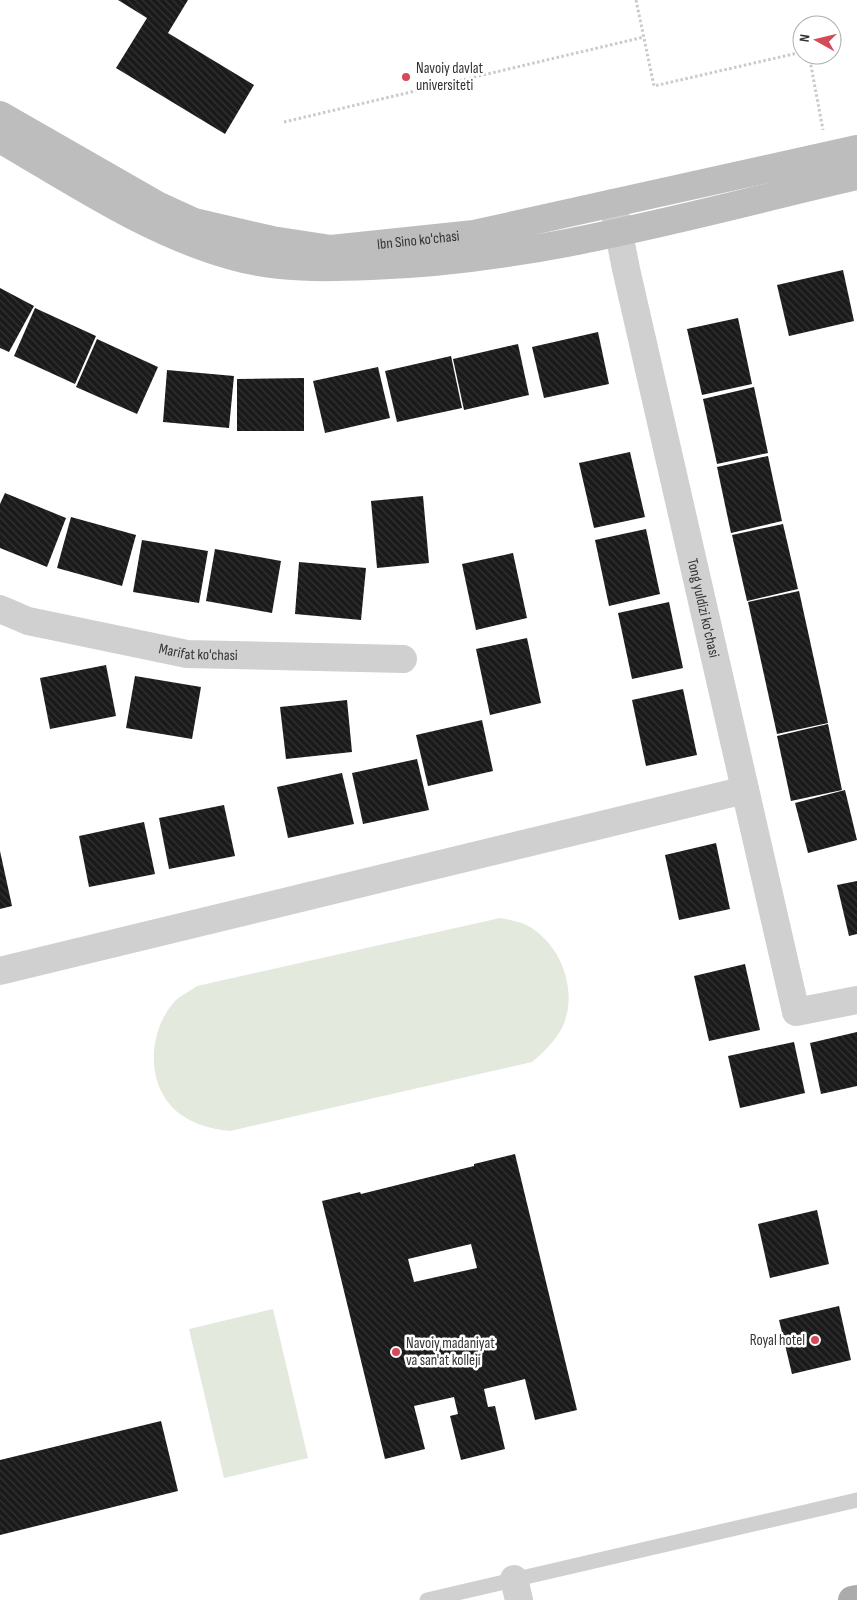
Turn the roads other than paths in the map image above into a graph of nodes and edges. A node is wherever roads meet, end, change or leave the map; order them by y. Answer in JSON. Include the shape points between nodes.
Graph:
{"nodes":[{"id":1,"x":0,"y":114,"type":"edge"},
{"id":2,"x":0,"y":139,"type":"edge"},
{"id":3,"x":857,"y":149,"type":"edge"},
{"id":4,"x":857,"y":176,"type":"edge"},
{"id":5,"x":613,"y":203,"type":"junction"},
{"id":6,"x":619,"y":232,"type":"junction"},
{"id":7,"x":0,"y":609,"type":"edge"},
{"id":8,"x":403,"y":659,"type":"dead end"},
{"id":9,"x":745,"y":790,"type":"junction"},
{"id":10,"x":0,"y":971,"type":"edge"},
{"id":11,"x":857,"y":1000,"type":"edge"},
{"id":12,"x":857,"y":1500,"type":"edge"},
{"id":13,"x":516,"y":1590,"type":"edge"},
{"id":14,"x":857,"y":1599,"type":"edge"},
{"id":15,"x":427,"y":1600,"type":"edge"},
{"id":16,"x":852,"y":1600,"type":"edge"}],
"edges":[{"from":1,"to":5,"type":"main road","name":"Ibn Sino ko'chasi","via":[[156,205],[194,222],[272,240],[331,249],[474,234]]},
{"from":2,"to":6,"type":"main road","name":"Ibn Sino ko'chasi","via":[[163,232],[234,256],[311,268],[415,265],[489,257]]},
{"from":3,"to":5,"type":"main road","name":"Ibn Sino ko'chasi"},
{"from":4,"to":6,"type":"main road","name":"Ibn Sino ko'chasi"},
{"from":5,"to":6,"type":"street","name":"Tong yuldizi ko'chasi"},
{"from":6,"to":9,"type":"street","name":"Tong yuldizi ko'chasi"},
{"from":7,"to":8,"type":"street","name":"Marifat ko'chasi","via":[[28,621],[187,654]]},
{"from":9,"to":10,"type":"street"},
{"from":9,"to":11,"type":"street","name":"Tong yuldizi ko'chasi","via":[[796,1012]]},
{"from":12,"to":13,"type":"lane"},
{"from":13,"to":15,"type":"lane"},
{"from":14,"to":16,"type":"main road"}]}
